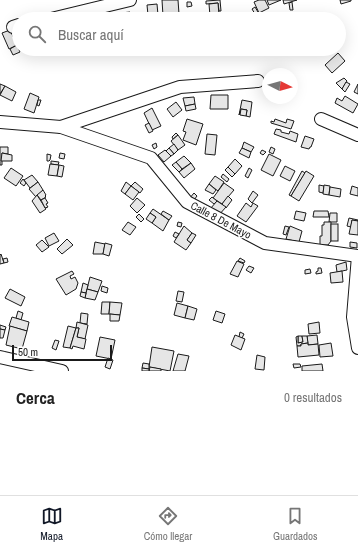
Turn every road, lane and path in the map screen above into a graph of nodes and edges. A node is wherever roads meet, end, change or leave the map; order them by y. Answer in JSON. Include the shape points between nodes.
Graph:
{"nodes":[{"id":1,"x":130,"y":0,"type":"edge"},
{"id":2,"x":81,"y":12,"type":"edge"},
{"id":3,"x":258,"y":81,"type":"dead end"},
{"id":4,"x":321,"y":119,"type":"dead end"},
{"id":5,"x":0,"y":122,"type":"edge"},
{"id":6,"x":61,"y":127,"type":"junction"},
{"id":7,"x":358,"y":135,"type":"edge"},
{"id":8,"x":358,"y":256,"type":"edge"},
{"id":9,"x":358,"y":348,"type":"edge"},
{"id":10,"x":0,"y":357,"type":"edge"},
{"id":11,"x":62,"y":371,"type":"edge"}],
"edges":[{"from":1,"to":2,"type":"street"},
{"from":3,"to":6,"type":"street","via":[[180,87]]},
{"from":4,"to":7,"type":"street"},
{"from":5,"to":6,"type":"street"},
{"from":6,"to":8,"type":"street","name":"Calle 8 De Mayo","via":[[151,158],[187,202],[265,243]]},
{"from":8,"to":9,"type":"street","via":[[353,317]]},
{"from":10,"to":11,"type":"street"}]}
